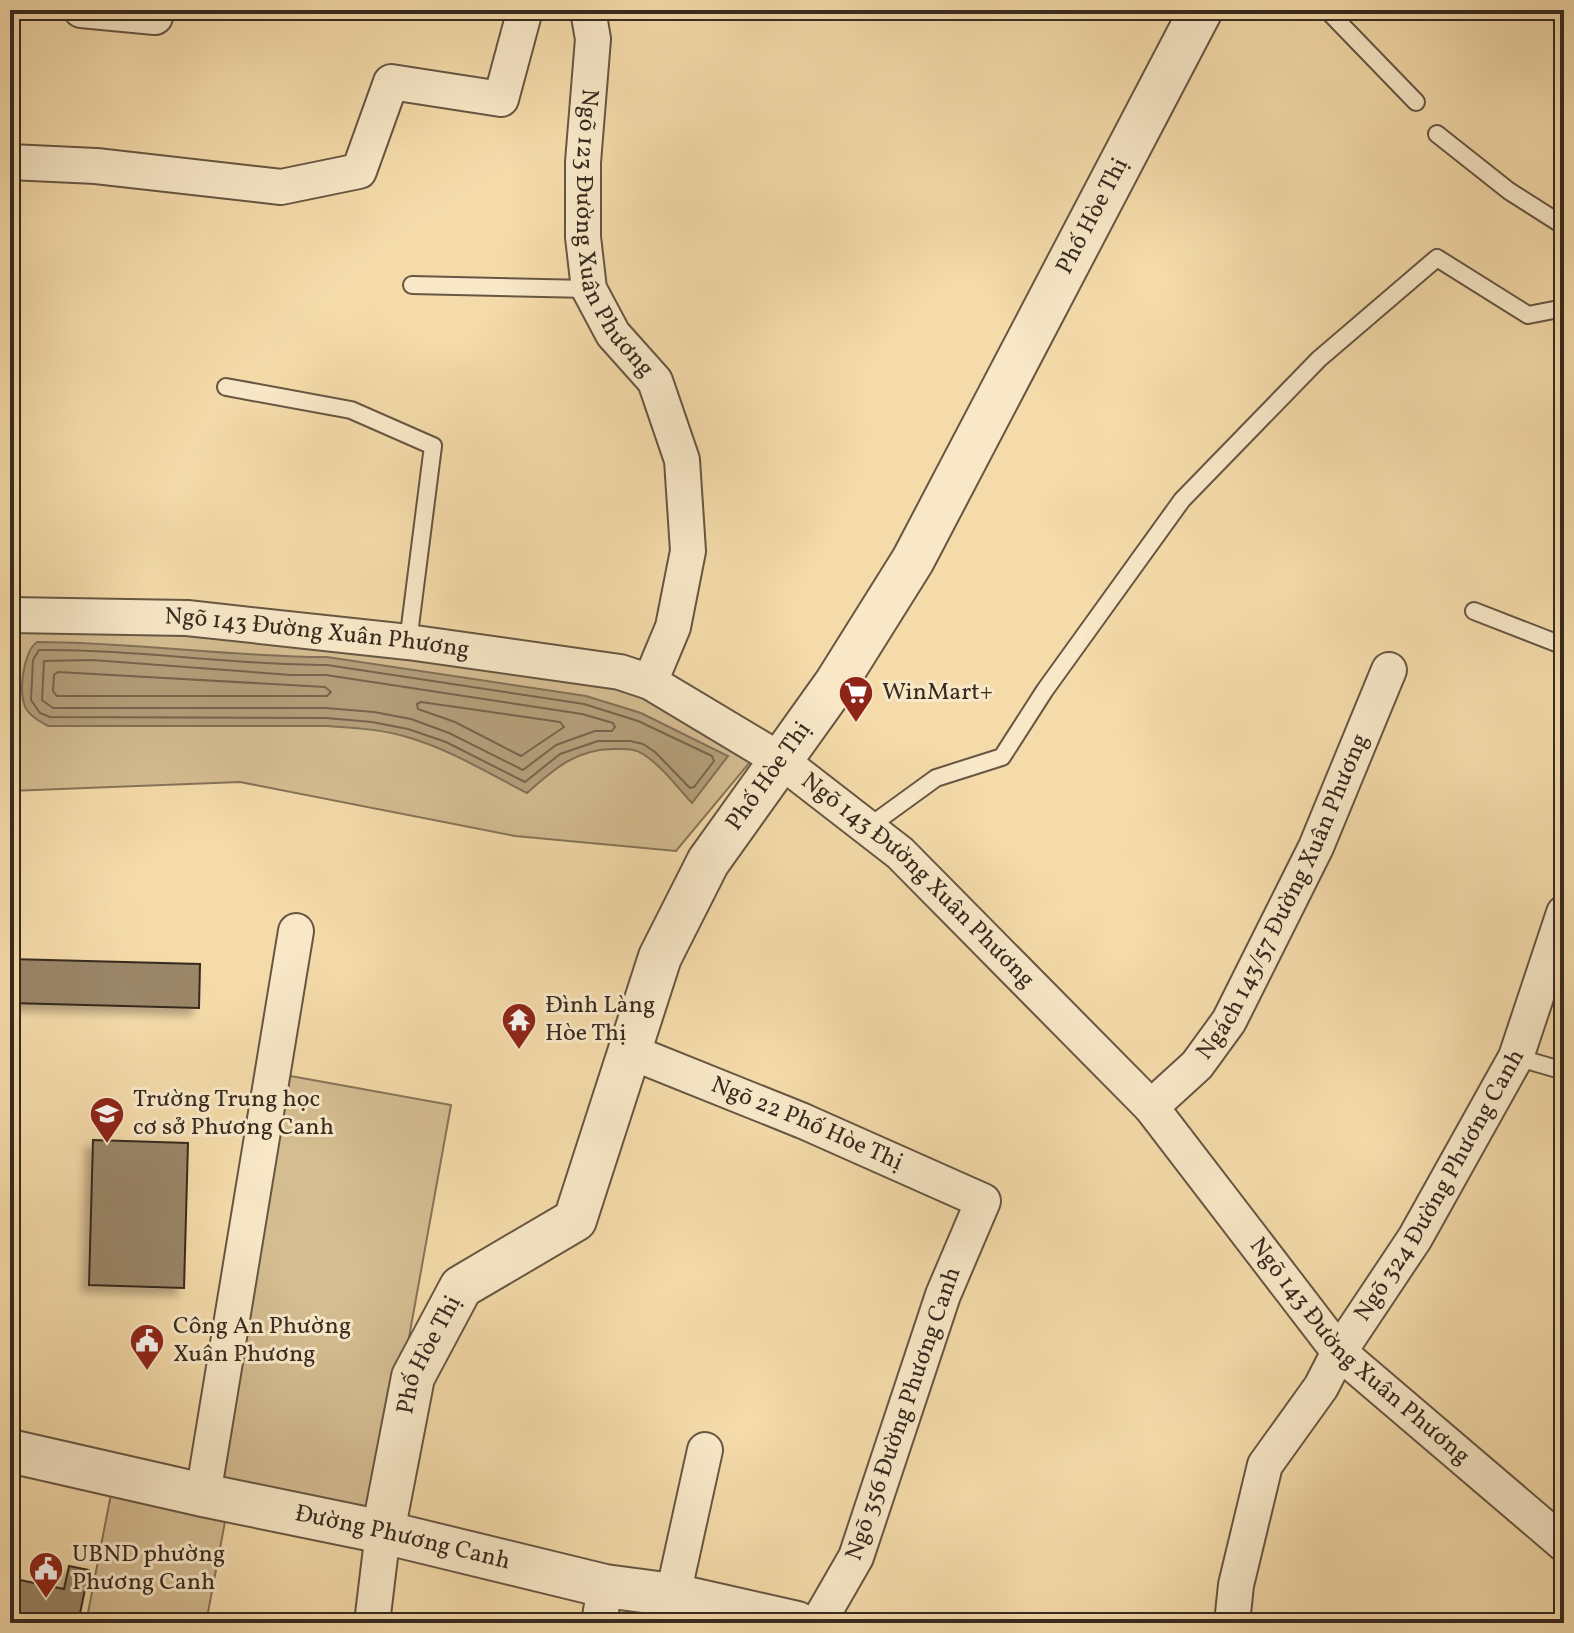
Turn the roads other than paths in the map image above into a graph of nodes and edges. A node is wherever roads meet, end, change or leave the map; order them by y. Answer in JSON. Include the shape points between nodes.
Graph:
{"nodes":[{"id":1,"x":81,"y":10,"type":"edge"},
{"id":2,"x":525,"y":10,"type":"edge"},
{"id":3,"x":588,"y":10,"type":"edge"},
{"id":4,"x":1201,"y":10,"type":"edge"},
{"id":5,"x":1327,"y":10,"type":"edge"},
{"id":6,"x":155,"y":17,"type":"dead end"},
{"id":7,"x":1416,"y":102,"type":"dead end"},
{"id":8,"x":1437,"y":134,"type":"dead end"},
{"id":9,"x":10,"y":162,"type":"edge"},
{"id":10,"x":1564,"y":226,"type":"edge"},
{"id":11,"x":412,"y":285,"type":"dead end"},
{"id":12,"x":589,"y":289,"type":"junction"},
{"id":13,"x":1564,"y":308,"type":"edge"},
{"id":14,"x":226,"y":387,"type":"dead end"},
{"id":15,"x":1474,"y":611,"type":"dead end"},
{"id":16,"x":10,"y":615,"type":"edge"},
{"id":17,"x":408,"y":642,"type":"junction"},
{"id":18,"x":1564,"y":646,"type":"edge"},
{"id":19,"x":1389,"y":670,"type":"dead end"},
{"id":20,"x":650,"y":682,"type":"junction"},
{"id":21,"x":780,"y":760,"type":"junction"},
{"id":22,"x":867,"y":828,"type":"junction"},
{"id":23,"x":1564,"y":913,"type":"edge"},
{"id":24,"x":296,"y":931,"type":"dead end"},
{"id":25,"x":631,"y":1052,"type":"junction"},
{"id":26,"x":1516,"y":1057,"type":"junction"},
{"id":27,"x":1564,"y":1071,"type":"edge"},
{"id":28,"x":1151,"y":1107,"type":"junction"},
{"id":29,"x":983,"y":1201,"type":"joint"},
{"id":30,"x":1339,"y":1352,"type":"junction"},
{"id":31,"x":705,"y":1450,"type":"dead end"},
{"id":32,"x":10,"y":1451,"type":"edge"},
{"id":33,"x":203,"y":1495,"type":"junction"},
{"id":34,"x":383,"y":1532,"type":"junction"},
{"id":35,"x":1564,"y":1544,"type":"edge"},
{"id":36,"x":673,"y":1595,"type":"junction"},
{"id":37,"x":602,"y":1605,"type":"edge"},
{"id":38,"x":372,"y":1623,"type":"edge"},
{"id":39,"x":797,"y":1623,"type":"edge"},
{"id":40,"x":818,"y":1623,"type":"edge"},
{"id":41,"x":1232,"y":1623,"type":"edge"}],
"edges":[{"from":1,"to":6,"type":"street"},
{"from":2,"to":9,"type":"street","via":[[501,99],[391,82],[359,171],[281,187]]},
{"from":3,"to":12,"type":"street","name":"Ngõ 123 Đường Xuân Phương","via":[[593,39],[583,237]]},
{"from":4,"to":21,"type":"street","name":"Phố Hòe Thị","via":[[913,560]]},
{"from":5,"to":7,"type":"lane"},
{"from":8,"to":10,"type":"lane"},
{"from":11,"to":12,"type":"lane"},
{"from":12,"to":20,"type":"street","name":"Ngõ 123 Đường Xuân Phương","via":[[613,334],[655,381],[682,460],[688,551],[673,627]]},
{"from":13,"to":22,"type":"lane","via":[[1528,315],[1437,258],[1319,359],[1182,500],[1002,757],[936,778]]},
{"from":14,"to":17,"type":"lane","via":[[351,410],[433,446]]},
{"from":15,"to":18,"type":"lane"},
{"from":16,"to":17,"type":"street","name":"Ngõ 143 Đường Xuân Phương","via":[[187,618]]},
{"from":17,"to":20,"type":"street","name":"Ngõ 143 Đường Xuân Phương","via":[[620,672]]},
{"from":19,"to":28,"type":"street","name":"Ngách 143/57 Đường Xuân Phương","via":[[1316,847],[1229,1021],[1197,1065]]},
{"from":20,"to":21,"type":"street","name":"Ngõ 143 Đường Xuân Phương"},
{"from":21,"to":22,"type":"street","name":"Ngõ 143 Đường Xuân Phương"},
{"from":21,"to":25,"type":"street","name":"Phố Hòe Thị","via":[[708,862],[660,957]]},
{"from":22,"to":28,"type":"street","name":"Ngõ 143 Đường Xuân Phương","via":[[900,853]]},
{"from":23,"to":26,"type":"street","name":"Ngõ 324 Đường Phương Canh"},
{"from":24,"to":33,"type":"street"},
{"from":25,"to":29,"type":"street","name":"Ngõ 22 Phố Hòe Thị"},
{"from":25,"to":34,"type":"street","name":"Phố Hòe Thị","via":[[575,1220],[461,1287],[413,1377]]},
{"from":26,"to":27,"type":"lane"},
{"from":26,"to":30,"type":"street","name":"Ngõ 324 Đường Phương Canh","via":[[1415,1238]]},
{"from":28,"to":30,"type":"street","name":"Ngõ 143 Đường Xuân Phương"},
{"from":29,"to":40,"type":"street","name":"Ngõ 356 Đường Phương Canh","via":[[943,1295],[856,1557]]},
{"from":30,"to":35,"type":"street","name":"Ngõ 143 Đường Xuân Phương"},
{"from":30,"to":41,"type":"street","name":"Ngõ 324 Đường Phương Canh","via":[[1321,1387],[1265,1465]]},
{"from":31,"to":36,"type":"street"},
{"from":32,"to":33,"type":"street","name":"Đường Phương Canh"},
{"from":33,"to":34,"type":"street","name":"Đường Phương Canh"},
{"from":34,"to":37,"type":"street","name":"Đường Phương Canh"},
{"from":34,"to":38,"type":"street"},
{"from":36,"to":37,"type":"street","name":"Đường Phương Canh"},
{"from":36,"to":39,"type":"street","name":"Đường Phương Canh"}]}
